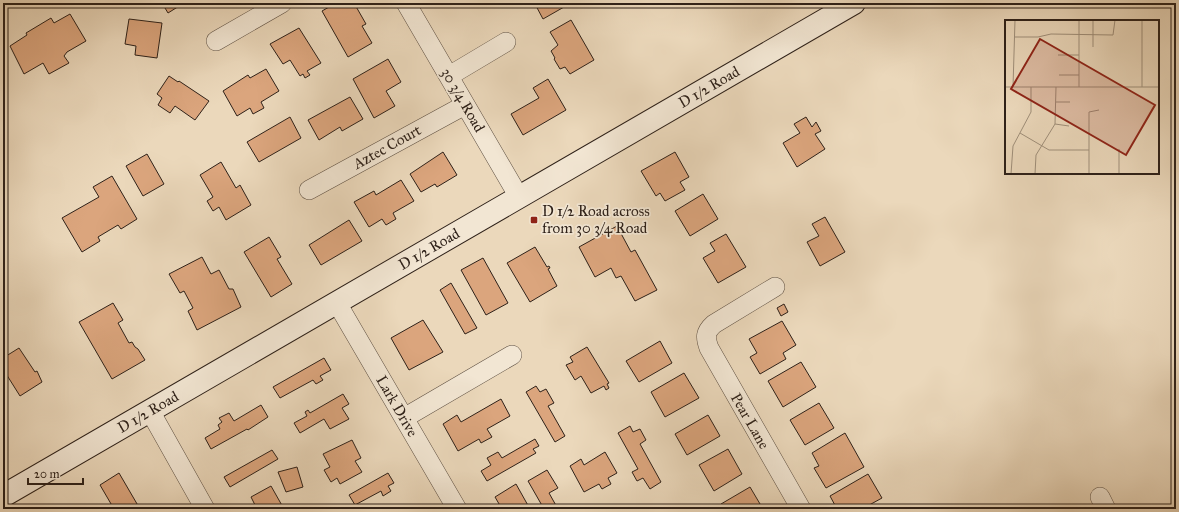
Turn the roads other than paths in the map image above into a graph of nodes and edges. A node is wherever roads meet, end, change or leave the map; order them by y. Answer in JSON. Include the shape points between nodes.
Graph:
{"nodes":[{"id":1,"x":282,"y":3,"type":"edge"},
{"id":2,"x":406,"y":3,"type":"edge"},
{"id":3,"x":854,"y":3,"type":"edge"},
{"id":4,"x":216,"y":41,"type":"dead end"},
{"id":5,"x":506,"y":42,"type":"dead end"},
{"id":6,"x":448,"y":76,"type":"junction"},
{"id":7,"x":466,"y":105,"type":"junction"},
{"id":8,"x":309,"y":190,"type":"dead end"},
{"id":9,"x":519,"y":197,"type":"junction"},
{"id":10,"x":775,"y":288,"type":"dead end"},
{"id":11,"x":337,"y":303,"type":"junction"},
{"id":12,"x":512,"y":355,"type":"dead end"},
{"id":13,"x":150,"y":411,"type":"junction"},
{"id":14,"x":404,"y":418,"type":"junction"},
{"id":15,"x":4,"y":494,"type":"edge"},
{"id":16,"x":206,"y":509,"type":"edge"},
{"id":17,"x":457,"y":509,"type":"edge"},
{"id":18,"x":801,"y":509,"type":"edge"}],
"edges":[{"from":1,"to":4,"type":"street"},
{"from":2,"to":6,"type":"street","name":"30 3/4 Road"},
{"from":3,"to":9,"type":"main road","name":"D 1/2 Road"},
{"from":5,"to":6,"type":"street"},
{"from":6,"to":7,"type":"street","name":"30 3/4 Road"},
{"from":7,"to":8,"type":"street","name":"Aztec Court"},
{"from":7,"to":9,"type":"street","name":"30 3/4 Road"},
{"from":9,"to":11,"type":"main road","name":"D 1/2 Road"},
{"from":10,"to":18,"type":"street","name":"Pear Lane","via":[[722,318],[707,330],[706,339]]},
{"from":11,"to":13,"type":"main road","name":"D 1/2 Road"},
{"from":11,"to":14,"type":"street","name":"Lark Drive"},
{"from":12,"to":14,"type":"street"},
{"from":13,"to":15,"type":"main road","name":"D 1/2 Road"},
{"from":13,"to":16,"type":"street"},
{"from":14,"to":17,"type":"street","name":"Lark Drive"}]}
